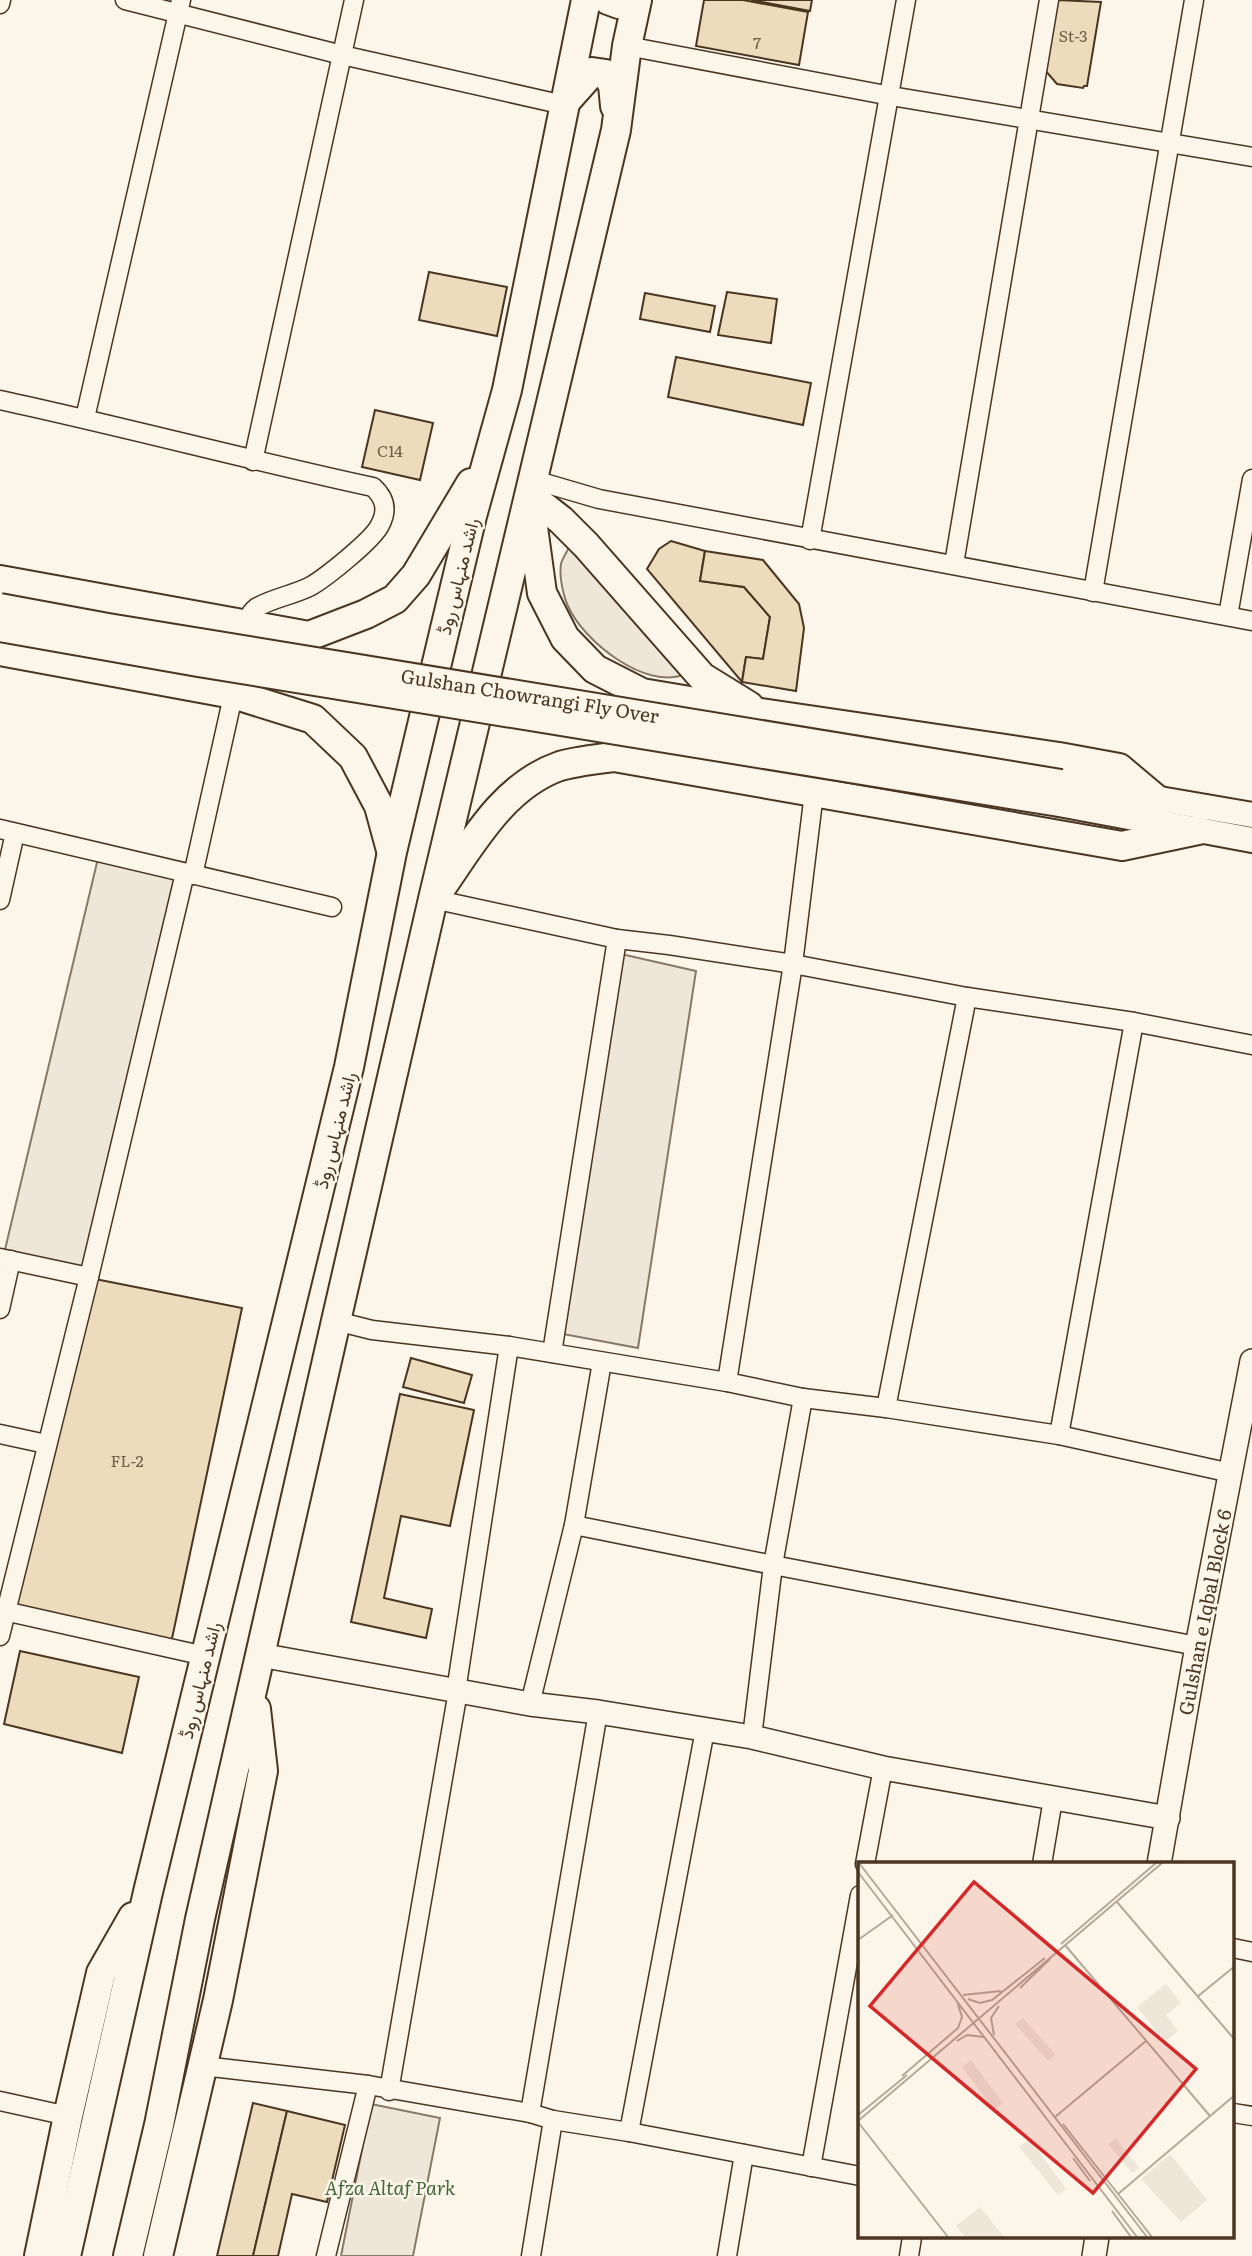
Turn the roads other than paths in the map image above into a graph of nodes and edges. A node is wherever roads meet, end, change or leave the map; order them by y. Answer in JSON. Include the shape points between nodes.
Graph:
{"nodes":[{"id":1,"x":125,"y":0,"type":"edge"},
{"id":2,"x":354,"y":0,"type":"edge"},
{"id":3,"x":586,"y":0,"type":"edge"},
{"id":4,"x":608,"y":0,"type":"edge"},
{"id":5,"x":629,"y":0,"type":"edge"},
{"id":6,"x":637,"y":0,"type":"edge"},
{"id":7,"x":906,"y":0,"type":"edge"},
{"id":8,"x":1049,"y":0,"type":"edge"},
{"id":9,"x":1194,"y":0,"type":"edge"},
{"id":10,"x":179,"y":7,"type":"edge"},
{"id":11,"x":627,"y":46,"type":"junction"},
{"id":12,"x":342,"y":55,"type":"junction"},
{"id":13,"x":891,"y":96,"type":"junction"},
{"id":14,"x":564,"y":105,"type":"junction"},
{"id":15,"x":1030,"y":118,"type":"junction"},
{"id":16,"x":616,"y":130,"type":"junction"},
{"id":17,"x":1171,"y":144,"type":"junction"},
{"id":18,"x":1252,"y":157,"type":"edge"},
{"id":19,"x":0,"y":400,"type":"edge"},
{"id":20,"x":85,"y":418,"type":"junction"},
{"id":21,"x":491,"y":447,"type":"junction"},
{"id":22,"x":253,"y":461,"type":"junction"},
{"id":23,"x":1252,"y":479,"type":"edge"},
{"id":24,"x":532,"y":488,"type":"junction"},
{"id":25,"x":810,"y":540,"type":"junction"},
{"id":26,"x":954,"y":564,"type":"junction"},
{"id":27,"x":0,"y":580,"type":"edge"},
{"id":28,"x":1093,"y":592,"type":"junction"},
{"id":29,"x":0,"y":606,"type":"edge"},
{"id":30,"x":1227,"y":617,"type":"junction"},
{"id":31,"x":1252,"y":621,"type":"edge"},
{"id":32,"x":246,"y":624,"type":"junction"},
{"id":33,"x":0,"y":629,"type":"edge"},
{"id":34,"x":0,"y":651,"type":"edge"},
{"id":35,"x":233,"y":695,"type":"junction"},
{"id":36,"x":761,"y":713,"type":"junction"},
{"id":37,"x":814,"y":793,"type":"junction"},
{"id":38,"x":1060,"y":793,"type":"junction"},
{"id":39,"x":1157,"y":800,"type":"junction"},
{"id":40,"x":1252,"y":815,"type":"edge"},
{"id":41,"x":1198,"y":830,"type":"junction"},
{"id":42,"x":7,"y":831,"type":"edge"},
{"id":43,"x":1252,"y":840,"type":"edge"},
{"id":44,"x":392,"y":852,"type":"junction"},
{"id":45,"x":189,"y":874,"type":"junction"},
{"id":46,"x":433,"y":899,"type":"junction"},
{"id":47,"x":0,"y":900,"type":"edge"},
{"id":48,"x":332,"y":907,"type":"dead end"},
{"id":49,"x":617,"y":939,"type":"junction"},
{"id":50,"x":793,"y":964,"type":"junction"},
{"id":51,"x":967,"y":997,"type":"junction"},
{"id":52,"x":1134,"y":1022,"type":"junction"},
{"id":53,"x":1252,"y":1045,"type":"edge"},
{"id":54,"x":6,"y":1259,"type":"edge"},
{"id":55,"x":89,"y":1277,"type":"junction"},
{"id":56,"x":0,"y":1309,"type":"edge"},
{"id":57,"x":336,"y":1321,"type":"junction"},
{"id":58,"x":509,"y":1346,"type":"junction"},
{"id":59,"x":552,"y":1353,"type":"junction"},
{"id":60,"x":602,"y":1362,"type":"junction"},
{"id":61,"x":1251,"y":1367,"type":"edge"},
{"id":62,"x":727,"y":1382,"type":"junction"},
{"id":63,"x":803,"y":1398,"type":"junction"},
{"id":64,"x":886,"y":1408,"type":"junction"},
{"id":65,"x":0,"y":1434,"type":"edge"},
{"id":66,"x":1059,"y":1435,"type":"junction"},
{"id":67,"x":46,"y":1444,"type":"junction"},
{"id":68,"x":1231,"y":1474,"type":"junction"},
{"id":69,"x":574,"y":1525,"type":"junction"},
{"id":70,"x":773,"y":1565,"type":"junction"},
{"id":71,"x":3,"y":1611,"type":"edge"},
{"id":72,"x":0,"y":1636,"type":"edge"},
{"id":73,"x":1196,"y":1646,"type":"junction"},
{"id":74,"x":260,"y":1655,"type":"junction"},
{"id":75,"x":205,"y":1656,"type":"junction"},
{"id":76,"x":254,"y":1685,"type":"junction"},
{"id":77,"x":457,"y":1691,"type":"junction"},
{"id":78,"x":530,"y":1704,"type":"junction"},
{"id":79,"x":598,"y":1712,"type":"junction"},
{"id":80,"x":705,"y":1730,"type":"junction"},
{"id":81,"x":752,"y":1737,"type":"junction"},
{"id":82,"x":883,"y":1768,"type":"junction"},
{"id":83,"x":1053,"y":1799,"type":"junction"},
{"id":84,"x":1168,"y":1818,"type":"junction"},
{"id":85,"x":865,"y":1862,"type":"edge"},
{"id":86,"x":1042,"y":1862,"type":"edge"},
{"id":87,"x":1159,"y":1862,"type":"edge"},
{"id":88,"x":148,"y":1892,"type":"junction"},
{"id":89,"x":858,"y":1906,"type":"edge"},
{"id":90,"x":1234,"y":1948,"type":"edge"},
{"id":91,"x":1252,"y":1952,"type":"edge"},
{"id":92,"x":203,"y":2066,"type":"junction"},
{"id":93,"x":368,"y":2085,"type":"junction"},
{"id":94,"x":389,"y":2091,"type":"junction"},
{"id":95,"x":0,"y":2101,"type":"edge"},
{"id":96,"x":530,"y":2113,"type":"junction"},
{"id":97,"x":1234,"y":2113,"type":"edge"},
{"id":98,"x":68,"y":2116,"type":"junction"},
{"id":99,"x":1252,"y":2116,"type":"edge"},
{"id":100,"x":553,"y":2120,"type":"junction"},
{"id":101,"x":629,"y":2132,"type":"junction"},
{"id":102,"x":744,"y":2154,"type":"junction"},
{"id":103,"x":811,"y":2167,"type":"junction"},
{"id":104,"x":858,"y":2176,"type":"edge"},
{"id":105,"x":912,"y":2238,"type":"edge"},
{"id":106,"x":1097,"y":2238,"type":"edge"},
{"id":107,"x":39,"y":2256,"type":"edge"},
{"id":108,"x":66,"y":2256,"type":"edge"},
{"id":109,"x":128,"y":2256,"type":"edge"},
{"id":110,"x":158,"y":2256,"type":"edge"},
{"id":111,"x":326,"y":2256,"type":"edge"},
{"id":112,"x":531,"y":2256,"type":"edge"},
{"id":113,"x":727,"y":2256,"type":"edge"},
{"id":114,"x":909,"y":2256,"type":"edge"},
{"id":115,"x":1094,"y":2256,"type":"edge"}],
"edges":[{"from":1,"to":10,"type":"street"},
{"from":2,"to":12,"type":"street"},
{"from":3,"to":14,"type":"main road","name":"راشد منہاس روڈ"},
{"from":4,"to":5,"type":"main road","via":[[618,4]]},
{"from":6,"to":11,"type":"main road"},
{"from":7,"to":13,"type":"street"},
{"from":8,"to":15,"type":"street"},
{"from":9,"to":17,"type":"street"},
{"from":10,"to":12,"type":"street"},
{"from":10,"to":20,"type":"street"},
{"from":11,"to":13,"type":"street"},
{"from":11,"to":16,"type":"main road"},
{"from":12,"to":14,"type":"street"},
{"from":12,"to":22,"type":"street"},
{"from":13,"to":15,"type":"street"},
{"from":13,"to":25,"type":"street"},
{"from":14,"to":16,"type":"main road","via":[[592,72],[607,75],[613,85]]},
{"from":14,"to":21,"type":"main road","name":"راشد منہاس روڈ","via":[[507,390]]},
{"from":15,"to":17,"type":"street"},
{"from":15,"to":26,"type":"street"},
{"from":16,"to":24,"type":"main road"},
{"from":17,"to":18,"type":"street"},
{"from":17,"to":28,"type":"street"},
{"from":19,"to":20,"type":"street"},
{"from":20,"to":22,"type":"street"},
{"from":21,"to":32,"type":"main road","via":[[416,575],[395,599],[309,636]]},
{"from":21,"to":44,"type":"main road","name":"راشد منہاس روڈ"},
{"from":22,"to":32,"type":"street","via":[[373,487],[383,496],[385,508],[380,527],[354,552],[312,585],[253,609]]},
{"from":23,"to":30,"type":"street"},
{"from":24,"to":25,"type":"street"},
{"from":24,"to":36,"type":"main road","via":[[702,677]]},
{"from":24,"to":36,"type":"main road","via":[[542,593],[565,638],[595,669],[642,693]]},
{"from":24,"to":46,"type":"main road"},
{"from":25,"to":26,"type":"street"},
{"from":26,"to":28,"type":"street"},
{"from":27,"to":32,"type":"main road"},
{"from":28,"to":30,"type":"street"},
{"from":29,"to":38,"type":"main road","name":"Gulshan Chowrangi Fly Over","bridge":true},
{"from":30,"to":31,"type":"street"},
{"from":32,"to":35,"type":"street"},
{"from":33,"to":38,"type":"main road","name":"Gulshan Chowrangi Fly Over","bridge":true,"via":[[198,664]]},
{"from":34,"to":35,"type":"main road"},
{"from":35,"to":44,"type":"main road","via":[[313,719],[353,757],[379,806]]},
{"from":35,"to":45,"type":"street"},
{"from":36,"to":39,"type":"main road","via":[[1119,768]]},
{"from":37,"to":41,"type":"main road","via":[[1122,846]]},
{"from":37,"to":46,"type":"main road","via":[[614,757],[558,767],[507,799]]},
{"from":37,"to":50,"type":"street"},
{"from":38,"to":39,"type":"main road"},
{"from":38,"to":41,"type":"main road"},
{"from":39,"to":40,"type":"main road"},
{"from":41,"to":43,"type":"main road"},
{"from":42,"to":45,"type":"street"},
{"from":42,"to":47,"type":"street"},
{"from":44,"to":75,"type":"main road","name":"راشد منہاس روڈ","via":[[349,1068]]},
{"from":45,"to":48,"type":"street"},
{"from":45,"to":55,"type":"street"},
{"from":46,"to":49,"type":"street"},
{"from":46,"to":57,"type":"main road"},
{"from":49,"to":50,"type":"street"},
{"from":49,"to":59,"type":"street"},
{"from":50,"to":51,"type":"street"},
{"from":50,"to":62,"type":"street"},
{"from":51,"to":52,"type":"street"},
{"from":51,"to":64,"type":"street"},
{"from":52,"to":53,"type":"street"},
{"from":52,"to":66,"type":"street"},
{"from":54,"to":55,"type":"street"},
{"from":54,"to":56,"type":"street"},
{"from":55,"to":67,"type":"street"},
{"from":57,"to":58,"type":"street","via":[[372,1330]]},
{"from":57,"to":74,"type":"main road"},
{"from":58,"to":59,"type":"street"},
{"from":58,"to":77,"type":"street"},
{"from":59,"to":60,"type":"street"},
{"from":60,"to":62,"type":"street"},
{"from":60,"to":69,"type":"street"},
{"from":61,"to":68,"type":"street","name":"Gulshan e Iqbal Block 6"},
{"from":62,"to":63,"type":"street"},
{"from":63,"to":64,"type":"street"},
{"from":63,"to":70,"type":"street"},
{"from":64,"to":66,"type":"street"},
{"from":65,"to":67,"type":"street"},
{"from":66,"to":68,"type":"street"},
{"from":67,"to":71,"type":"street"},
{"from":68,"to":73,"type":"street","name":"Gulshan e Iqbal Block 6"},
{"from":69,"to":70,"type":"street"},
{"from":69,"to":78,"type":"street"},
{"from":70,"to":73,"type":"street"},
{"from":70,"to":81,"type":"street"},
{"from":71,"to":72,"type":"street"},
{"from":71,"to":75,"type":"street"},
{"from":73,"to":84,"type":"street","name":"Gulshan e Iqbal Block 6"},
{"from":74,"to":76,"type":"main road"},
{"from":74,"to":77,"type":"street"},
{"from":75,"to":88,"type":"main road","name":"راشد منہاس روڈ"},
{"from":76,"to":92,"type":"main road","via":[[263,1771]]},
{"from":76,"to":109,"type":"main road"},
{"from":77,"to":78,"type":"street"},
{"from":77,"to":94,"type":"street"},
{"from":78,"to":79,"type":"street"},
{"from":79,"to":80,"type":"street"},
{"from":79,"to":96,"type":"street"},
{"from":80,"to":81,"type":"street"},
{"from":80,"to":101,"type":"street"},
{"from":81,"to":82,"type":"street"},
{"from":82,"to":83,"type":"street"},
{"from":82,"to":85,"type":"street"},
{"from":83,"to":84,"type":"street"},
{"from":83,"to":86,"type":"street"},
{"from":84,"to":87,"type":"street","name":"Gulshan e Iqbal Block 6"},
{"from":88,"to":98,"type":"main road","via":[[101,1973]]},
{"from":88,"to":108,"type":"main road","name":"راشد منہاس روڈ"},
{"from":89,"to":103,"type":"street"},
{"from":90,"to":91,"type":"street"},
{"from":92,"to":93,"type":"street"},
{"from":92,"to":110,"type":"main road"},
{"from":93,"to":94,"type":"street"},
{"from":93,"to":111,"type":"street"},
{"from":94,"to":96,"type":"street"},
{"from":95,"to":98,"type":"street"},
{"from":96,"to":100,"type":"street"},
{"from":97,"to":99,"type":"street"},
{"from":98,"to":107,"type":"main road"},
{"from":100,"to":101,"type":"street"},
{"from":100,"to":112,"type":"street"},
{"from":101,"to":102,"type":"street"},
{"from":102,"to":103,"type":"street"},
{"from":102,"to":113,"type":"street"},
{"from":103,"to":104,"type":"street"},
{"from":105,"to":114,"type":"street"},
{"from":106,"to":115,"type":"street"}]}
